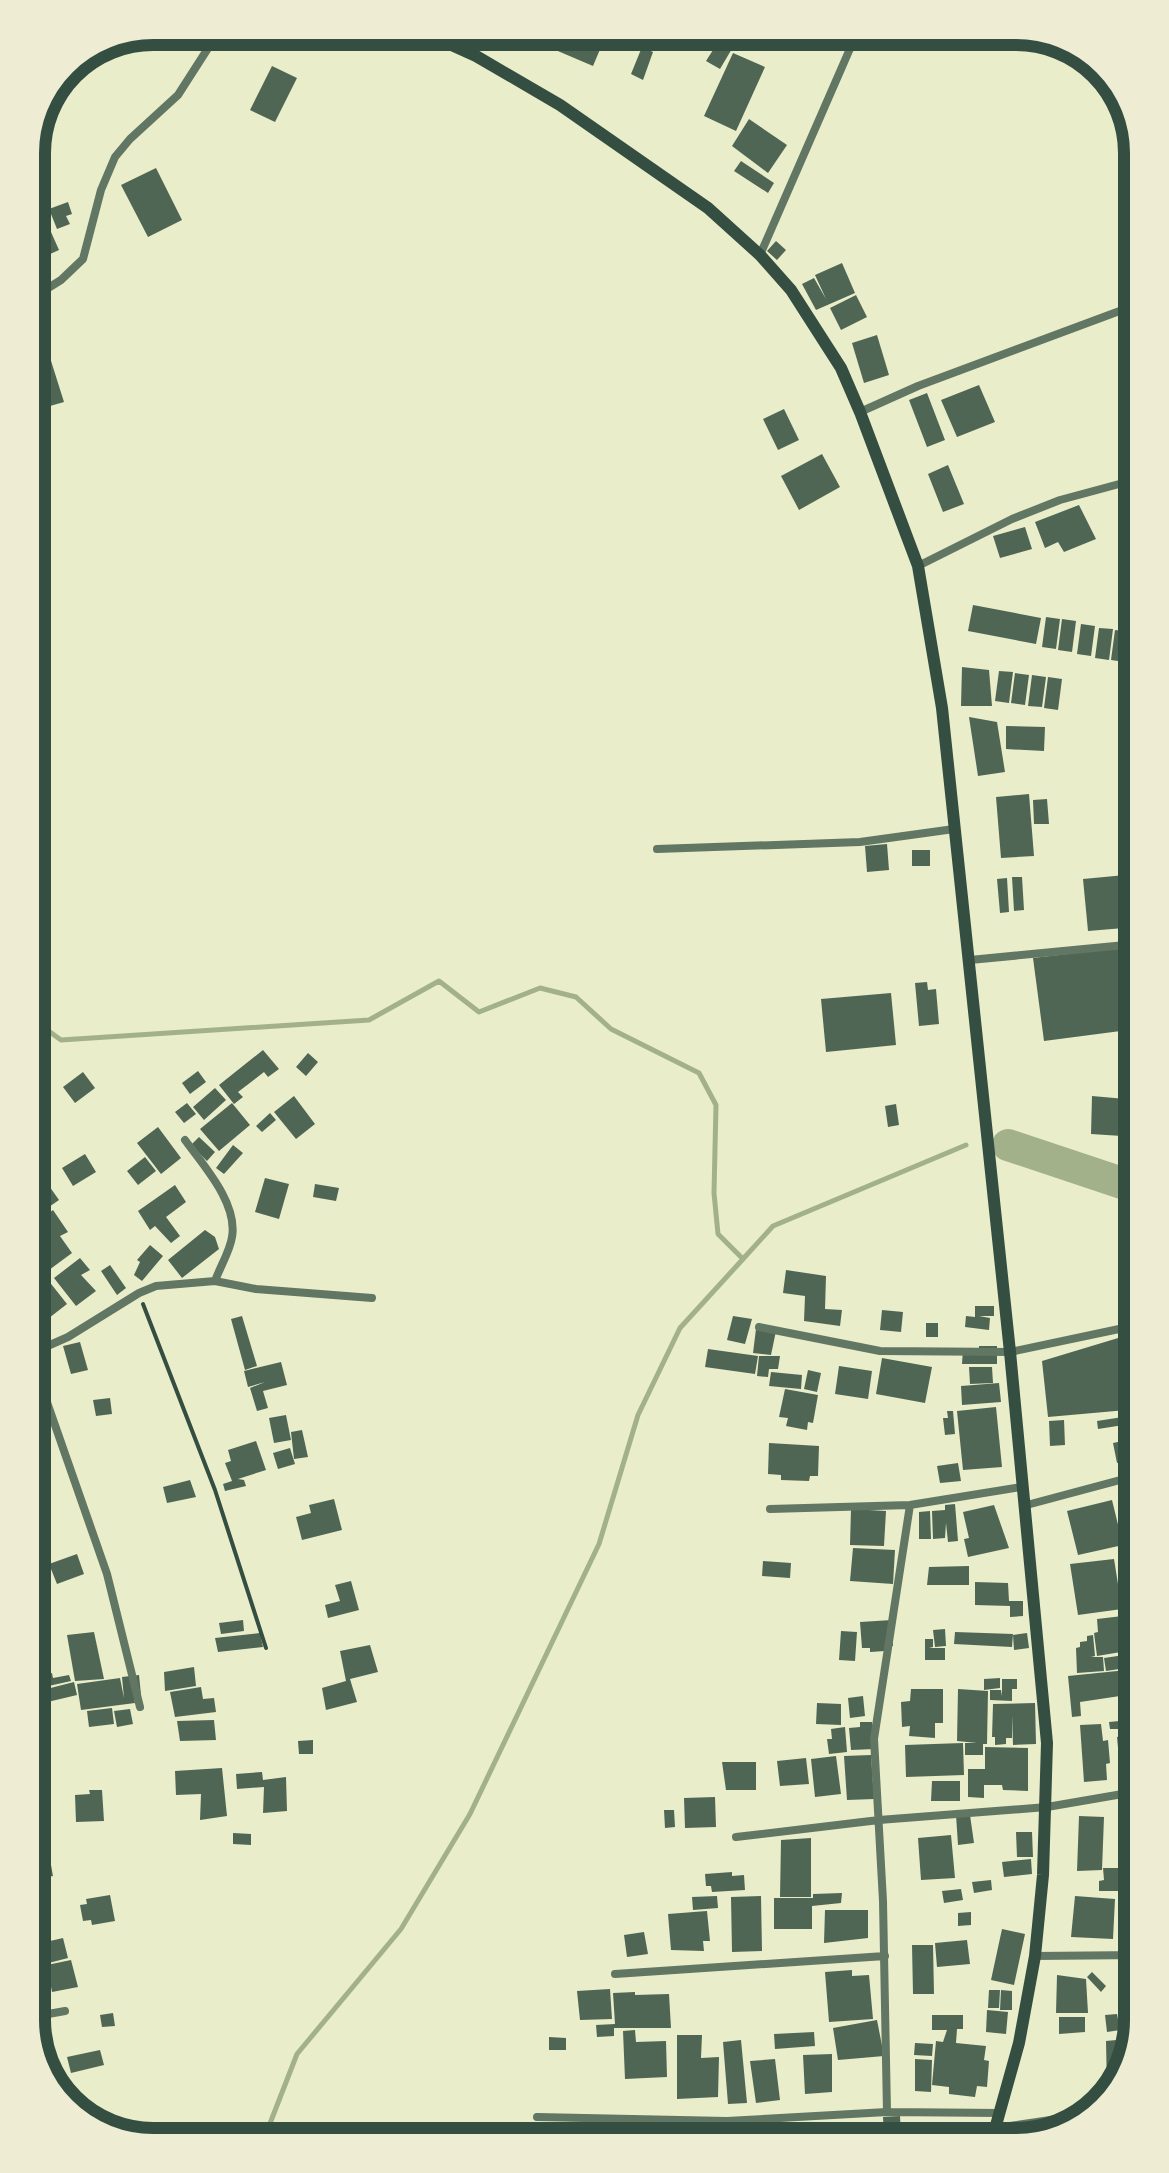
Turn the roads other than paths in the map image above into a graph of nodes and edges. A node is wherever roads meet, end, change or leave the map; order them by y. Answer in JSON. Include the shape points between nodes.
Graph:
{"nodes":[{"id":1,"x":210,"y":45,"type":"edge"},
{"id":2,"x":452,"y":45,"type":"edge"},
{"id":3,"x":852,"y":45,"type":"edge"},
{"id":4,"x":760,"y":255,"type":"junction"},
{"id":5,"x":45,"y":290,"type":"edge"},
{"id":6,"x":1124,"y":309,"type":"edge"},
{"id":7,"x":860,"y":412,"type":"junction"},
{"id":8,"x":1124,"y":483,"type":"edge"},
{"id":9,"x":918,"y":566,"type":"junction"},
{"id":10,"x":954,"y":829,"type":"junction"},
{"id":11,"x":657,"y":849,"type":"dead end"},
{"id":12,"x":1124,"y":945,"type":"edge"},
{"id":13,"x":970,"y":960,"type":"junction"},
{"id":14,"x":185,"y":1140,"type":"dead end"},
{"id":15,"x":214,"y":1280,"type":"junction"},
{"id":16,"x":372,"y":1298,"type":"dead end"},
{"id":17,"x":759,"y":1327,"type":"dead end"},
{"id":18,"x":1124,"y":1328,"type":"edge"},
{"id":19,"x":45,"y":1347,"type":"edge"},
{"id":20,"x":1010,"y":1352,"type":"junction"},
{"id":21,"x":45,"y":1396,"type":"edge"},
{"id":22,"x":1124,"y":1480,"type":"edge"},
{"id":23,"x":1021,"y":1487,"type":"junction"},
{"id":24,"x":910,"y":1505,"type":"junction"},
{"id":25,"x":1023,"y":1506,"type":"junction"},
{"id":26,"x":770,"y":1509,"type":"dead end"},
{"id":27,"x":140,"y":1707,"type":"dead end"},
{"id":28,"x":1124,"y":1794,"type":"edge"},
{"id":29,"x":1047,"y":1807,"type":"junction"},
{"id":30,"x":879,"y":1820,"type":"junction"},
{"id":31,"x":736,"y":1837,"type":"dead end"},
{"id":32,"x":1124,"y":1955,"type":"edge"},
{"id":33,"x":885,"y":1956,"type":"junction"},
{"id":34,"x":1034,"y":1956,"type":"junction"},
{"id":35,"x":615,"y":1974,"type":"dead end"},
{"id":36,"x":65,"y":2010,"type":"dead end"},
{"id":37,"x":45,"y":2014,"type":"edge"},
{"id":38,"x":887,"y":2112,"type":"junction"},
{"id":39,"x":1000,"y":2113,"type":"junction"},
{"id":40,"x":538,"y":2117,"type":"dead end"},
{"id":41,"x":1054,"y":2121,"type":"edge"},
{"id":42,"x":995,"y":2128,"type":"edge"},
{"id":43,"x":1016,"y":2128,"type":"edge"}],
"edges":[{"from":1,"to":5,"type":"street","via":[[178,95],[115,157],[83,260]]},
{"from":2,"to":4,"type":"highway","via":[[560,105],[708,208]]},
{"from":3,"to":4,"type":"street"},
{"from":4,"to":7,"type":"highway","via":[[813,321]]},
{"from":6,"to":7,"type":"street"},
{"from":7,"to":9,"type":"highway"},
{"from":8,"to":9,"type":"street","via":[[1012,519]]},
{"from":9,"to":10,"type":"highway"},
{"from":10,"to":11,"type":"street","via":[[860,842]]},
{"from":10,"to":13,"type":"highway"},
{"from":12,"to":13,"type":"street"},
{"from":13,"to":20,"type":"highway"},
{"from":14,"to":15,"type":"street","via":[[219,1190],[232,1224]]},
{"from":15,"to":16,"type":"street"},
{"from":15,"to":19,"type":"street","via":[[138,1293]]},
{"from":17,"to":20,"type":"street","via":[[880,1351]]},
{"from":18,"to":20,"type":"street"},
{"from":20,"to":23,"type":"highway"},
{"from":21,"to":27,"type":"street","via":[[108,1574]]},
{"from":22,"to":25,"type":"street"},
{"from":23,"to":24,"type":"street"},
{"from":23,"to":25,"type":"highway"},
{"from":24,"to":26,"type":"street"},
{"from":24,"to":30,"type":"street","via":[[874,1739]]},
{"from":25,"to":29,"type":"highway","via":[[1047,1742]]},
{"from":28,"to":29,"type":"street"},
{"from":29,"to":30,"type":"street"},
{"from":29,"to":34,"type":"highway"},
{"from":30,"to":31,"type":"street"},
{"from":30,"to":33,"type":"street"},
{"from":32,"to":34,"type":"street"},
{"from":33,"to":35,"type":"street"},
{"from":33,"to":38,"type":"street"},
{"from":34,"to":39,"type":"highway"},
{"from":36,"to":37,"type":"street"},
{"from":38,"to":39,"type":"street"},
{"from":38,"to":40,"type":"street","via":[[727,2122]]},
{"from":39,"to":42,"type":"highway"},
{"from":41,"to":43,"type":"street"}]}
